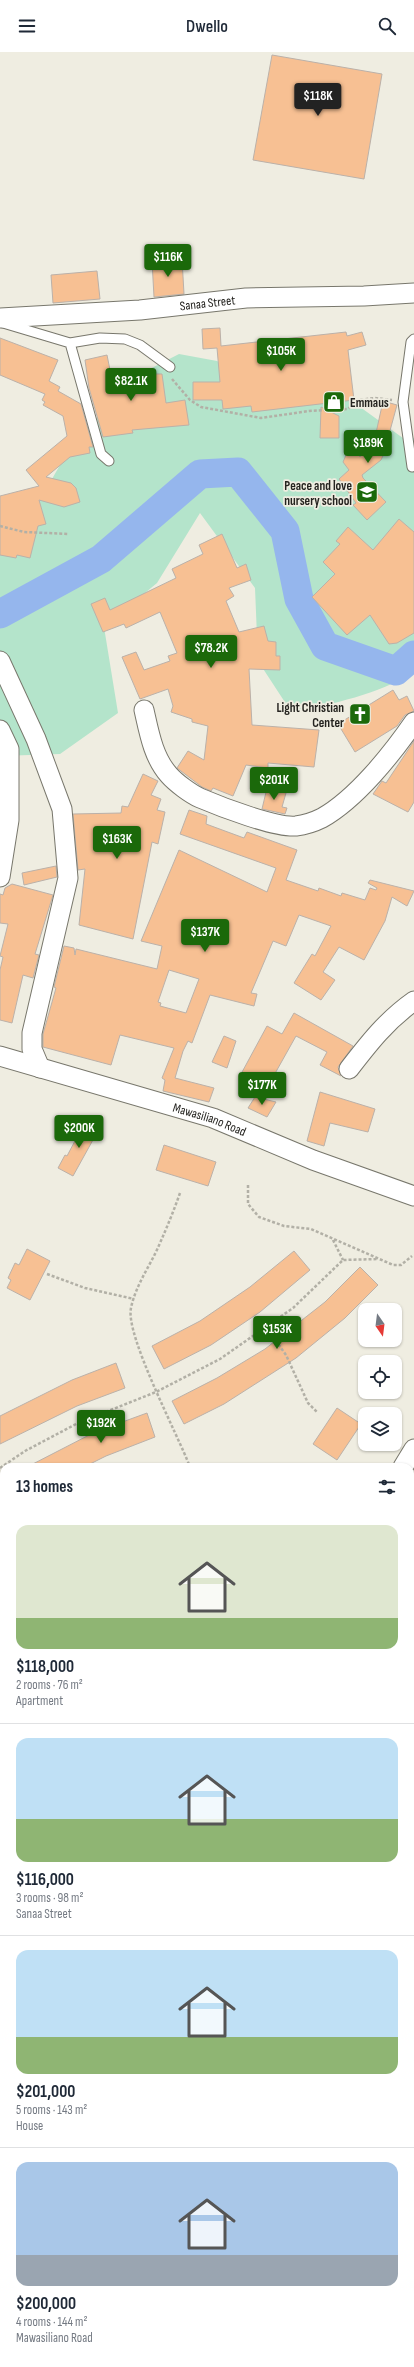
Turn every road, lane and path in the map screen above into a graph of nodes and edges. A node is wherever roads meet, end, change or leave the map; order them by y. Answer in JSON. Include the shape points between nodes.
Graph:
{"nodes":[{"id":1,"x":414,"y":293,"type":"edge"},
{"id":2,"x":0,"y":318,"type":"edge"},
{"id":3,"x":0,"y":322,"type":"edge"},
{"id":4,"x":414,"y":339,"type":"edge"},
{"id":5,"x":70,"y":343,"type":"junction"},
{"id":6,"x":170,"y":372,"type":"joint"},
{"id":7,"x":402,"y":402,"type":"junction"},
{"id":8,"x":109,"y":461,"type":"dead end"},
{"id":9,"x":412,"y":467,"type":"dead end"},
{"id":10,"x":0,"y":526,"type":"edge"},
{"id":11,"x":69,"y":534,"type":"dead end"},
{"id":12,"x":1,"y":663,"type":"edge"},
{"id":13,"x":144,"y":710,"type":"dead end"},
{"id":14,"x":414,"y":722,"type":"edge"},
{"id":15,"x":0,"y":730,"type":"edge"},
{"id":16,"x":0,"y":877,"type":"edge"},
{"id":17,"x":414,"y":1001,"type":"edge"},
{"id":18,"x":0,"y":1056,"type":"edge"},
{"id":19,"x":40,"y":1068,"type":"junction"},
{"id":20,"x":349,"y":1069,"type":"dead end"},
{"id":21,"x":248,"y":1185,"type":"dead end"},
{"id":22,"x":180,"y":1192,"type":"dead end"},
{"id":23,"x":414,"y":1196,"type":"edge"},
{"id":24,"x":333,"y":1240,"type":"junction"},
{"id":25,"x":412,"y":1256,"type":"dead end"},
{"id":26,"x":378,"y":1259,"type":"junction"},
{"id":27,"x":343,"y":1260,"type":"junction"},
{"id":28,"x":47,"y":1274,"type":"dead end"},
{"id":29,"x":134,"y":1299,"type":"junction"},
{"id":30,"x":267,"y":1328,"type":"junction"},
{"id":31,"x":156,"y":1392,"type":"junction"},
{"id":32,"x":318,"y":1412,"type":"dead end"},
{"id":33,"x":414,"y":1449,"type":"edge"},
{"id":34,"x":7,"y":1463,"type":"edge"},
{"id":35,"x":188,"y":1463,"type":"edge"},
{"id":36,"x":405,"y":1463,"type":"edge"}],
"edges":[{"from":1,"to":2,"type":"street","name":"Sanaa Street","via":[[246,298],[140,310]]},
{"from":3,"to":5,"type":"lane"},
{"from":4,"to":7,"type":"lane","via":[[411,342]]},
{"from":5,"to":6,"type":"lane","via":[[100,338],[125,339],[140,345]]},
{"from":5,"to":8,"type":"lane","via":[[102,454]]},
{"from":6,"to":7,"type":"path","via":[[190,400],[201,407],[261,418],[309,411],[348,409],[358,400],[375,398]]},
{"from":7,"to":9,"type":"lane"},
{"from":10,"to":11,"type":"path","via":[[24,532]]},
{"from":12,"to":19,"type":"street","via":[[36,739],[62,809],[68,878],[32,1038],[32,1049]]},
{"from":13,"to":14,"type":"street","via":[[151,740],[169,776],[199,798],[278,825],[297,826],[322,818],[340,805],[378,770]]},
{"from":15,"to":16,"type":"street","via":[[9,749],[10,820]]},
{"from":17,"to":20,"type":"street","via":[[378,1032]]},
{"from":18,"to":19,"type":"street","name":"Mawasiliano Road"},
{"from":19,"to":23,"type":"street","name":"Mawasiliano Road","via":[[213,1118],[313,1160]]},
{"from":21,"to":24,"type":"path","via":[[248,1204],[259,1217],[273,1223],[311,1229]]},
{"from":22,"to":29,"type":"path","via":[[167,1229]]},
{"from":24,"to":26,"type":"path"},
{"from":24,"to":27,"type":"path"},
{"from":25,"to":26,"type":"path","via":[[401,1265],[393,1266]]},
{"from":26,"to":27,"type":"path"},
{"from":27,"to":30,"type":"path","via":[[293,1308]]},
{"from":28,"to":29,"type":"path","via":[[85,1288]]},
{"from":29,"to":31,"type":"path","via":[[130,1313],[134,1332]]},
{"from":30,"to":31,"type":"path","via":[[220,1359]]},
{"from":30,"to":32,"type":"path","via":[[286,1355],[308,1403]]},
{"from":31,"to":34,"type":"path","via":[[78,1423]]},
{"from":31,"to":35,"type":"path"},
{"from":33,"to":36,"type":"street"}]}
